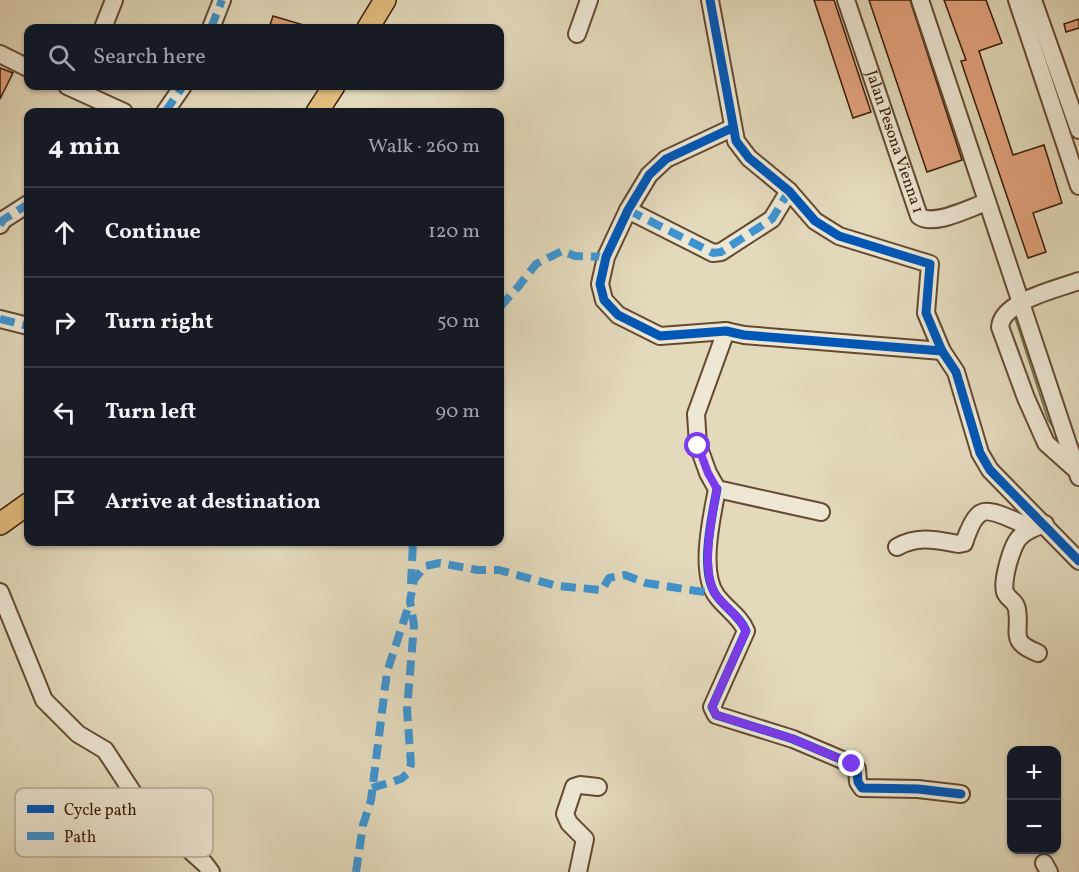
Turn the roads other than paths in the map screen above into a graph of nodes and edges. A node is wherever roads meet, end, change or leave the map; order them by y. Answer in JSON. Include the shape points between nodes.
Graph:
{"nodes":[{"id":1,"x":114,"y":0,"type":"edge"},
{"id":2,"x":222,"y":0,"type":"edge"},
{"id":3,"x":385,"y":0,"type":"edge"},
{"id":4,"x":589,"y":0,"type":"edge"},
{"id":5,"x":710,"y":0,"type":"edge"},
{"id":6,"x":846,"y":0,"type":"edge"},
{"id":7,"x":920,"y":0,"type":"edge"},
{"id":8,"x":1017,"y":0,"type":"edge"},
{"id":9,"x":1033,"y":0,"type":"edge"},
{"id":10,"x":105,"y":24,"type":"edge"},
{"id":11,"x":213,"y":24,"type":"edge"},
{"id":12,"x":370,"y":24,"type":"edge"},
{"id":13,"x":577,"y":34,"type":"dead end"},
{"id":14,"x":0,"y":54,"type":"edge"},
{"id":15,"x":24,"y":66,"type":"edge"},
{"id":16,"x":82,"y":90,"type":"edge"},
{"id":17,"x":180,"y":90,"type":"edge"},
{"id":18,"x":331,"y":90,"type":"edge"},
{"id":19,"x":116,"y":108,"type":"edge"},
{"id":20,"x":168,"y":108,"type":"edge"},
{"id":21,"x":320,"y":108,"type":"edge"},
{"id":22,"x":732,"y":128,"type":"junction"},
{"id":23,"x":1079,"y":130,"type":"edge"},
{"id":24,"x":1079,"y":186,"type":"edge"},
{"id":25,"x":789,"y":191,"type":"junction"},
{"id":26,"x":987,"y":202,"type":"junction"},
{"id":27,"x":24,"y":207,"type":"edge"},
{"id":28,"x":628,"y":210,"type":"junction"},
{"id":29,"x":0,"y":225,"type":"edge"},
{"id":30,"x":1079,"y":281,"type":"edge"},
{"id":31,"x":1019,"y":303,"type":"junction"},
{"id":32,"x":0,"y":320,"type":"edge"},
{"id":33,"x":24,"y":325,"type":"edge"},
{"id":34,"x":726,"y":331,"type":"junction"},
{"id":35,"x":942,"y":351,"type":"junction"},
{"id":36,"x":1078,"y":474,"type":"edge"},
{"id":37,"x":717,"y":489,"type":"junction"},
{"id":38,"x":24,"y":507,"type":"edge"},
{"id":39,"x":821,"y":512,"type":"dead end"},
{"id":40,"x":0,"y":525,"type":"edge"},
{"id":41,"x":1038,"y":526,"type":"junction"},
{"id":42,"x":897,"y":547,"type":"dead end"},
{"id":43,"x":1079,"y":561,"type":"edge"},
{"id":44,"x":0,"y":592,"type":"edge"},
{"id":45,"x":1038,"y":653,"type":"dead end"},
{"id":46,"x":598,"y":787,"type":"dead end"},
{"id":47,"x":130,"y":788,"type":"edge"},
{"id":48,"x":961,"y":794,"type":"dead end"},
{"id":49,"x":197,"y":857,"type":"edge"},
{"id":50,"x":211,"y":872,"type":"edge"},
{"id":51,"x":578,"y":872,"type":"edge"}],
"edges":[{"from":1,"to":10,"type":"street"},
{"from":2,"to":11,"type":"street"},
{"from":3,"to":12,"type":"main road"},
{"from":4,"to":13,"type":"street"},
{"from":5,"to":22,"type":"street"},
{"from":6,"to":26,"type":"street","name":"Jalan Pesona Vienna 1","via":[[919,216],[937,220]]},
{"from":7,"to":26,"type":"street"},
{"from":8,"to":24,"type":"street"},
{"from":9,"to":23,"type":"street"},
{"from":14,"to":15,"type":"street"},
{"from":16,"to":19,"type":"street"},
{"from":17,"to":20,"type":"street"},
{"from":18,"to":21,"type":"main road"},
{"from":22,"to":25,"type":"street","via":[[749,158]]},
{"from":22,"to":28,"type":"street","via":[[666,159],[649,175]]},
{"from":25,"to":28,"type":"street","via":[[772,219],[721,252],[713,253]]},
{"from":25,"to":35,"type":"street","via":[[816,221],[839,236],[930,264],[926,312]]},
{"from":26,"to":31,"type":"street"},
{"from":27,"to":29,"type":"street"},
{"from":28,"to":34,"type":"street","via":[[606,257],[600,284],[604,300],[618,315],[660,336]]},
{"from":30,"to":31,"type":"street"},
{"from":31,"to":36,"type":"street"},
{"from":31,"to":36,"type":"street","via":[[1004,314],[1002,333],[1047,442]]},
{"from":32,"to":33,"type":"street"},
{"from":34,"to":35,"type":"street"},
{"from":34,"to":37,"type":"street","via":[[696,414],[698,446]]},
{"from":35,"to":41,"type":"street","via":[[956,372],[980,453]]},
{"from":37,"to":39,"type":"street"},
{"from":37,"to":48,"type":"street","via":[[710,525],[710,580],[717,596],[746,631],[712,707],[716,715],[793,739],[852,764],[862,788]]},
{"from":38,"to":40,"type":"main road"},
{"from":41,"to":42,"type":"street","via":[[984,511],[978,514],[964,543],[923,538]]},
{"from":41,"to":43,"type":"street"},
{"from":41,"to":45,"type":"street","via":[[1013,545],[1004,586],[1015,602],[1019,643]]},
{"from":44,"to":47,"type":"street","via":[[44,700],[78,734],[105,750]]},
{"from":46,"to":51,"type":"street","via":[[574,787],[565,810],[567,820],[585,839]]},
{"from":49,"to":50,"type":"street"}]}
